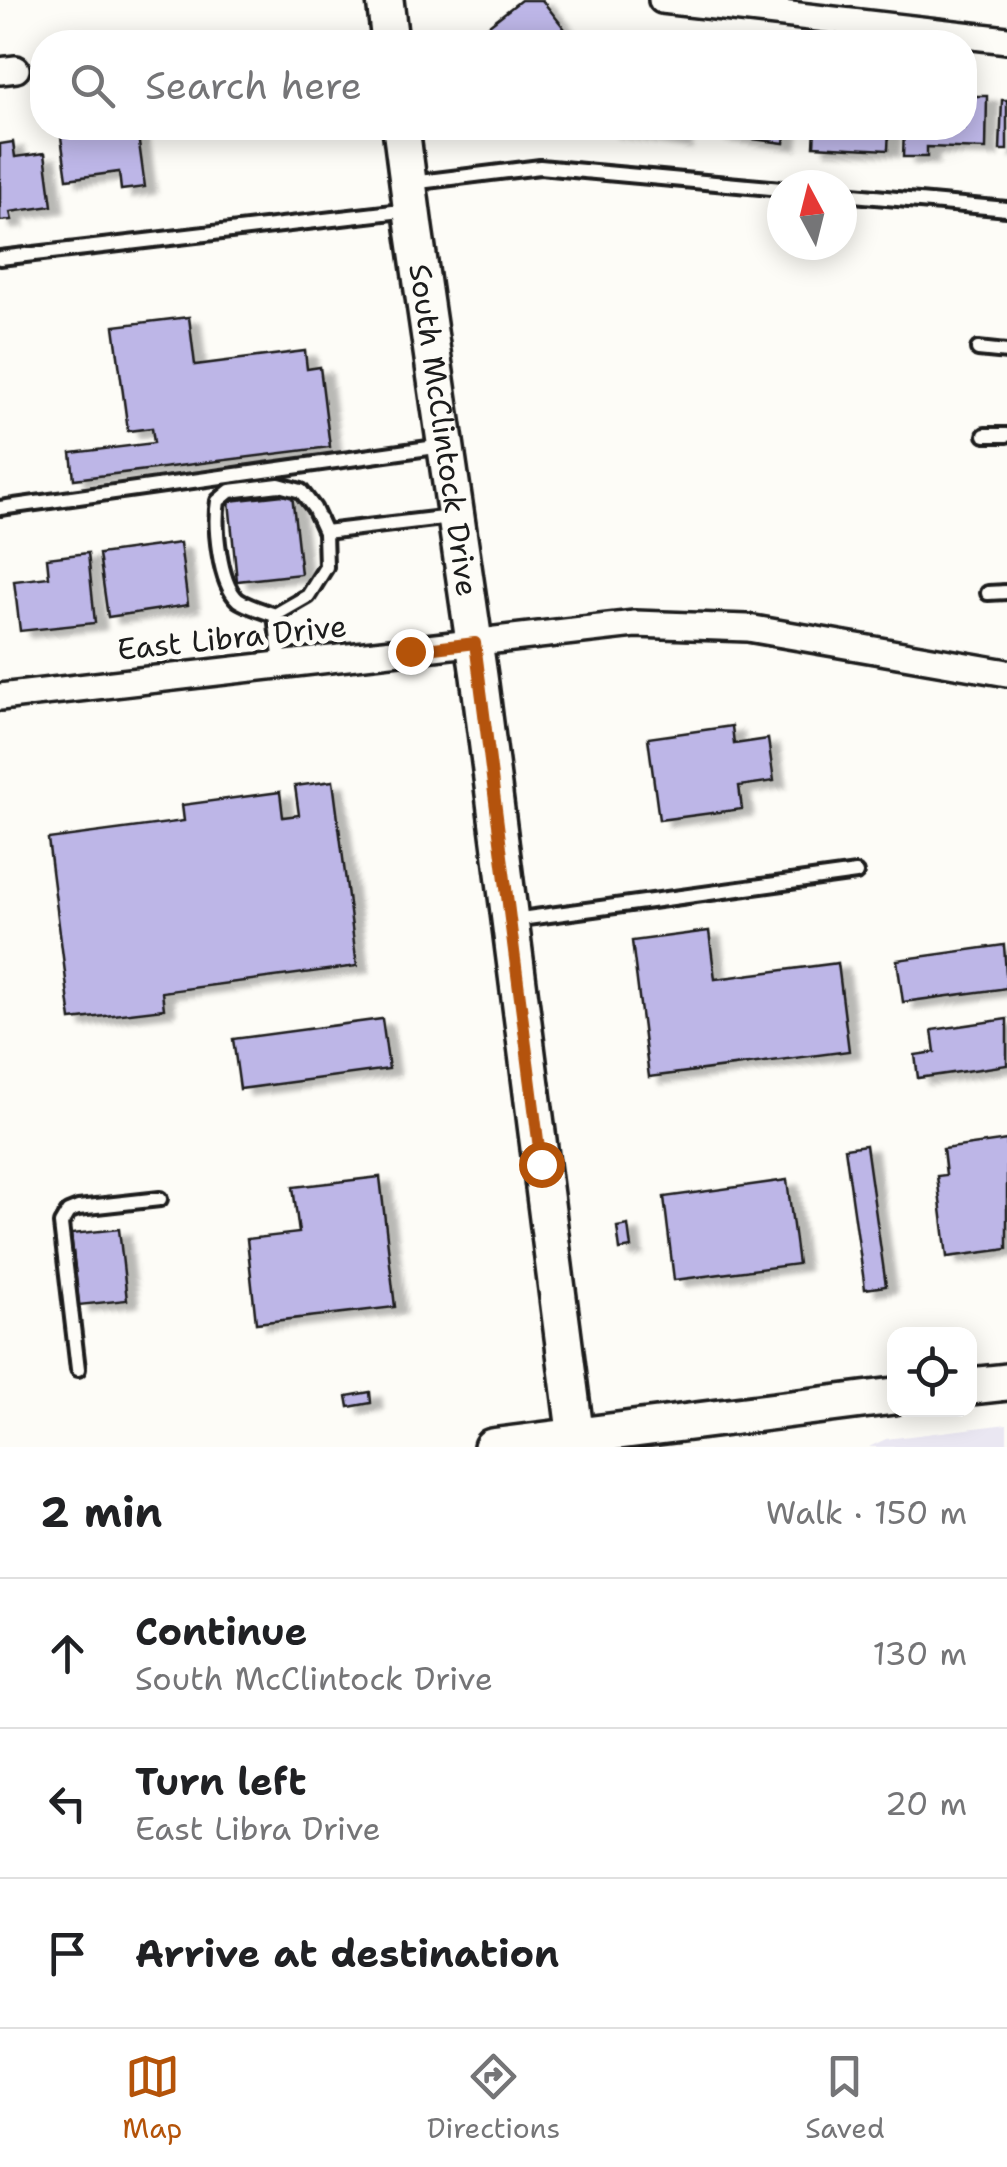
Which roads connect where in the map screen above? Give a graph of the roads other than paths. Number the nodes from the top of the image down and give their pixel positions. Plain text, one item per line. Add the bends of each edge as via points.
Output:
1 (385, 0) edge
2 (662, 0) edge
3 (389, 30) edge
4 (921, 30) edge
5 (977, 37) edge
6 (1007, 40) edge
7 (403, 140) edge
8 (767, 188) edge
9 (857, 195) edge
10 (410, 196) junction
11 (1007, 209) edge
12 (0, 258) edge
13 (978, 348) dead end
14 (1007, 352) edge
15 (985, 435) dead end
16 (1007, 435) edge
17 (446, 446) junction
18 (0, 508) edge
19 (456, 516) junction
20 (324, 532) junction
21 (1007, 592) edge
22 (988, 593) dead end
23 (276, 615) junction
24 (475, 643) junction
25 (281, 664) junction
26 (1007, 673) edge
27 (0, 697) edge
28 (856, 873) dead end
29 (510, 920) junction
30 (160, 1198) dead end
31 (78, 1370) dead end
32 (1007, 1382) edge
33 (977, 1385) edge
34 (887, 1397) edge
35 (576, 1442) edge
36 (492, 1447) edge

1 - 3 main road
2 - 4 street
5 - 6 street
7 - 10 main road, South McClintock Drive
8 - 10 lane via 540,167
9 - 11 lane
10 - 12 lane
10 - 17 main road, South McClintock Drive
13 - 14 lane
15 - 16 lane
17 - 18 lane
17 - 19 main road, South McClintock Drive
19 - 20 lane
19 - 24 main road, South McClintock Drive
20 - 23 lane via 326,567 308,596
20 - 23 lane via 300,491 279,485 230,491 218,501 225,582 238,600
21 - 22 lane
23 - 25 lane
24 - 25 street, East Libra Drive
24 - 26 street, East Libra Drive via 635,624 748,628
24 - 29 main road, South McClintock Drive
25 - 27 street, East Libra Drive
28 - 29 lane
29 - 35 main road, South McClintock Drive
30 - 31 lane via 78,1208 61,1224
32 - 33 main road
34 - 35 main road
35 - 36 main road

